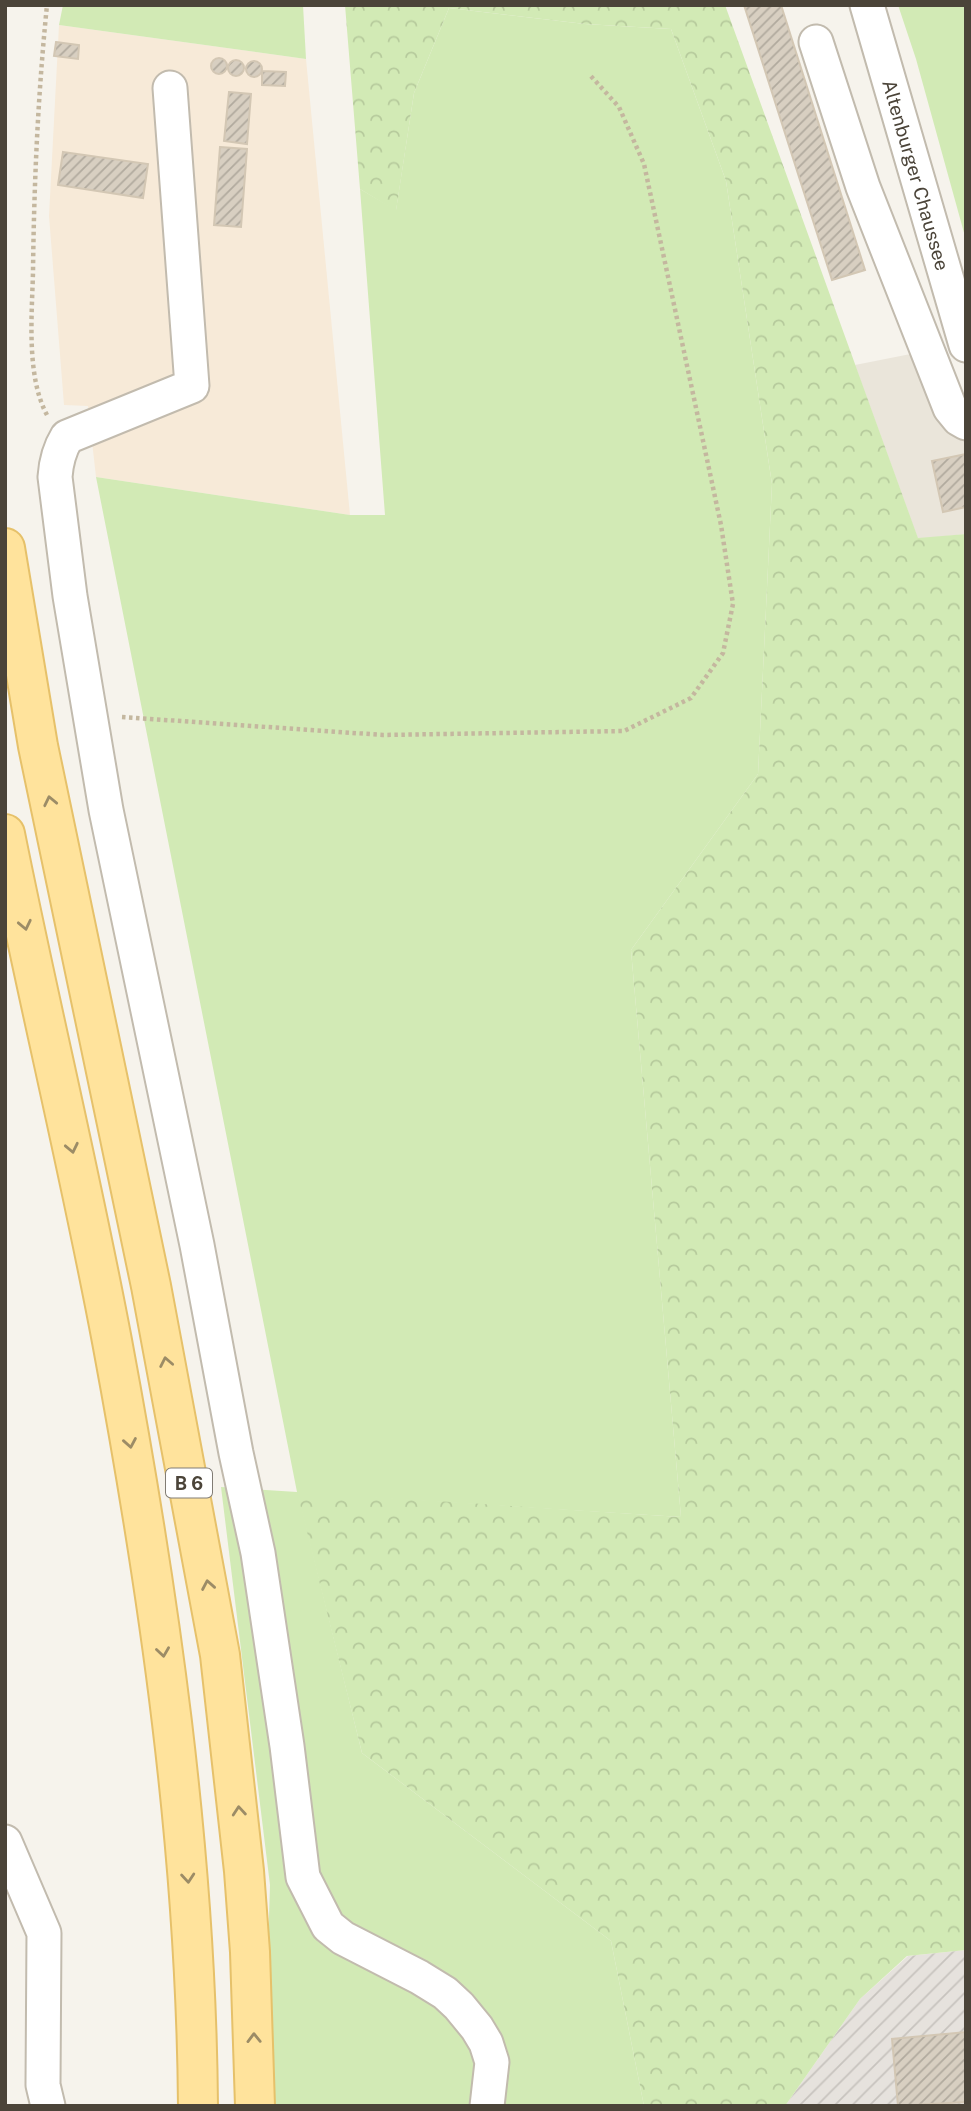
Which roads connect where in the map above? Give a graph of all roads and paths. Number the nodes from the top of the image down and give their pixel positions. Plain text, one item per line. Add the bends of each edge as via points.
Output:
1 (47, 5) edge
2 (867, 5) edge
3 (816, 42) dead end
4 (589, 74) dead end
5 (170, 88) dead end
6 (966, 345) edge
7 (966, 423) edge
8 (67, 437) junction
9 (5, 548) edge
10 (90, 715) junction
11 (5, 834) edge
12 (5, 1842) edge
13 (48, 2106) edge
14 (198, 2106) edge
15 (255, 2106) edge
16 (487, 2106) edge

1 - 8 path via 37,106 32,337 35,382 42,405 52,424
2 - 6 street, Altenburger Chaussee
3 - 7 street via 888,252 950,408
4 - 10 path via 619,107 644,163 721,525 733,604 723,653 691,698 624,731 383,735
5 - 8 street via 192,386
8 - 10 street via 55,477
15 -> 9 main road, B 6 via 247,1912 220,1655 151,1286 36,733
10 - 16 street via 258,1553 303,1877 328,1926 444,1993 477,2028 492,2062
11 -> 14 main road, B 6 via 111,1338 154,1584 188,1887
12 - 13 street via 44,1933 43,2085

